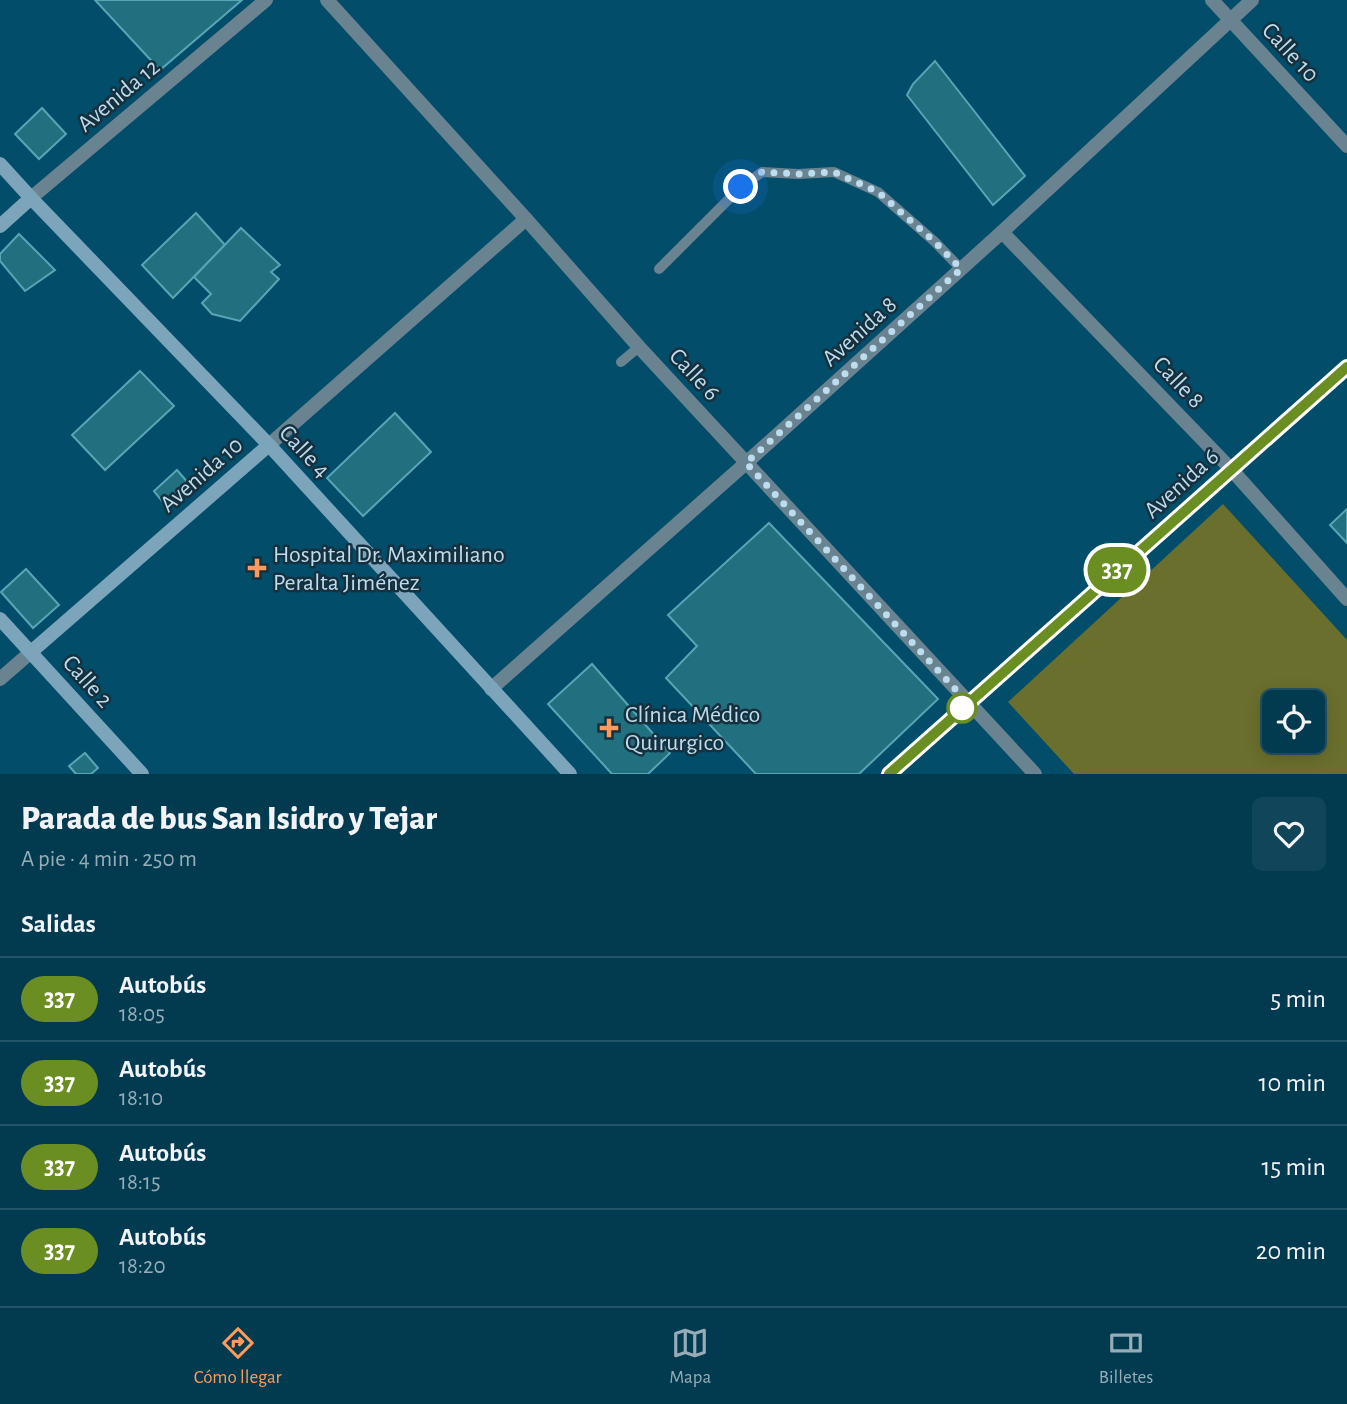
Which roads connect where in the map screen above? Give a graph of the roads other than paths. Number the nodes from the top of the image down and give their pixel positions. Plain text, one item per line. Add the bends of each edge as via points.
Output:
1 (266, 0) edge
2 (327, 0) edge
3 (1212, 0) edge
4 (1252, 0) edge
5 (1230, 19) junction
6 (1347, 146) edge
7 (0, 164) edge
8 (31, 198) junction
9 (526, 219) junction
10 (0, 226) edge
11 (1002, 232) junction
12 (659, 269) dead end
13 (961, 269) junction
14 (639, 347) junction
15 (621, 362) dead end
16 (1347, 367) edge
17 (269, 445) junction
18 (746, 463) junction
19 (1231, 469) junction
20 (1347, 599) edge
21 (0, 619) edge
22 (31, 652) junction
23 (0, 680) edge
24 (491, 690) junction
25 (968, 703) junction
26 (142, 774) edge
27 (570, 774) edge
28 (889, 774) edge
29 (1035, 774) edge

1 - 8 street, Avenida 12
2 - 9 street, Calle 6
3 - 5 street, Calle 10
4 - 5 street, Avenida 8
5 - 6 street, Calle 10
5 - 11 street, Avenida 8
7 - 8 street, Calle 4
8 - 10 street, Avenida 12
8 - 17 street, Calle 4
9 - 14 street, Calle 6
9 - 17 street, Avenida 10
11 - 13 street, Avenida 8
11 - 19 street, Calle 8
12 - 13 lane via 762,172 834,172 878,192
13 - 18 street, Avenida 8
14 - 15 lane
14 - 18 street, Calle 6
16 - 19 street, Avenida 6
17 - 22 street, Avenida 10
17 - 24 street, Calle 4
18 - 24 street, Avenida 8
18 - 25 street, Calle 6
19 - 20 street, Calle 8
19 - 25 street, Avenida 6
21 - 22 street, Calle 2
22 - 23 street, Avenida 10
22 - 26 street, Calle 2
24 - 27 street, Calle 4
25 - 28 street, Avenida 6
25 - 29 street, Calle 6

